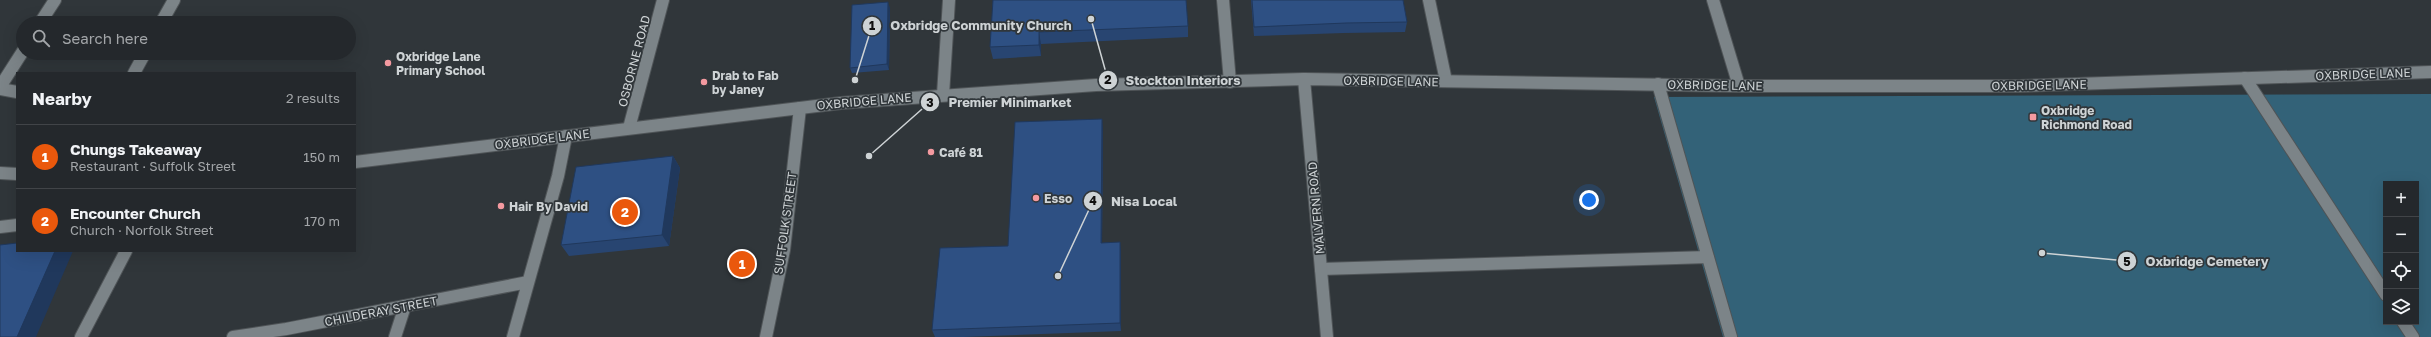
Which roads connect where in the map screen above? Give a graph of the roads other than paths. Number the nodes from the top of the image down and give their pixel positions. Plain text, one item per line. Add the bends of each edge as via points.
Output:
1 (55, 0) edge
2 (174, 0) edge
3 (663, 0) edge
4 (949, 0) edge
5 (1223, 0) edge
6 (1429, 0) edge
7 (1713, 0) edge
8 (45, 16) edge
9 (165, 16) edge
10 (17, 60) edge
11 (141, 60) edge
12 (135, 72) edge
13 (2431, 72) edge
14 (2245, 78) junction
15 (1304, 79) junction
16 (1446, 81) junction
17 (1230, 82) junction
18 (1658, 84) junction
19 (1739, 86) junction
20 (0, 88) edge
21 (16, 92) edge
22 (943, 94) junction
23 (800, 108) junction
24 (629, 128) junction
25 (566, 136) junction
26 (356, 162) edge
27 (0, 173) edge
28 (16, 174) edge
29 (16, 225) edge
30 (0, 227) edge
31 (125, 252) edge
32 (1708, 257) junction
33 (1321, 269) junction
34 (528, 282) junction
35 (2383, 290) edge
36 (405, 306) junction
37 (2405, 325) edge
38 (285, 333) edge
39 (81, 337) edge
40 (233, 337) edge
41 (395, 337) edge
42 (513, 337) edge
43 (766, 337) edge
44 (1327, 337) edge
45 (1731, 337) edge
46 (2413, 337) edge

1 - 8 street
2 - 9 street
3 - 24 street, OSBORNE ROAD
4 - 22 street
5 - 17 street
6 - 16 street
7 - 19 street
10 - 20 street
11 - 12 street
13 - 14 street, OXBRIDGE LANE
14 - 19 street, OXBRIDGE LANE via 2019,86
14 - 35 street
15 - 16 street, OXBRIDGE LANE
15 - 17 street, OXBRIDGE LANE
15 - 33 street, MALVERN ROAD
16 - 18 street, OXBRIDGE LANE
17 - 22 street, OXBRIDGE LANE via 1096,85
18 - 19 street, OXBRIDGE LANE
18 - 32 street
20 - 21 street
22 - 23 street, OXBRIDGE LANE
23 - 24 street, OXBRIDGE LANE
23 - 43 street, SUFFOLK STREET via 784,250
24 - 25 street, OXBRIDGE LANE
25 - 26 street, OXBRIDGE LANE
25 - 34 street via 558,176
27 - 28 street
29 - 30 street
31 - 39 street
32 - 33 street
32 - 45 street
33 - 44 street, MALVERN ROAD
34 - 36 street, CHILDERAY STREET
34 - 42 street
36 - 38 street, CHILDERAY STREET
36 - 41 street
37 - 46 street
38 - 40 street, CHILDERAY STREET

